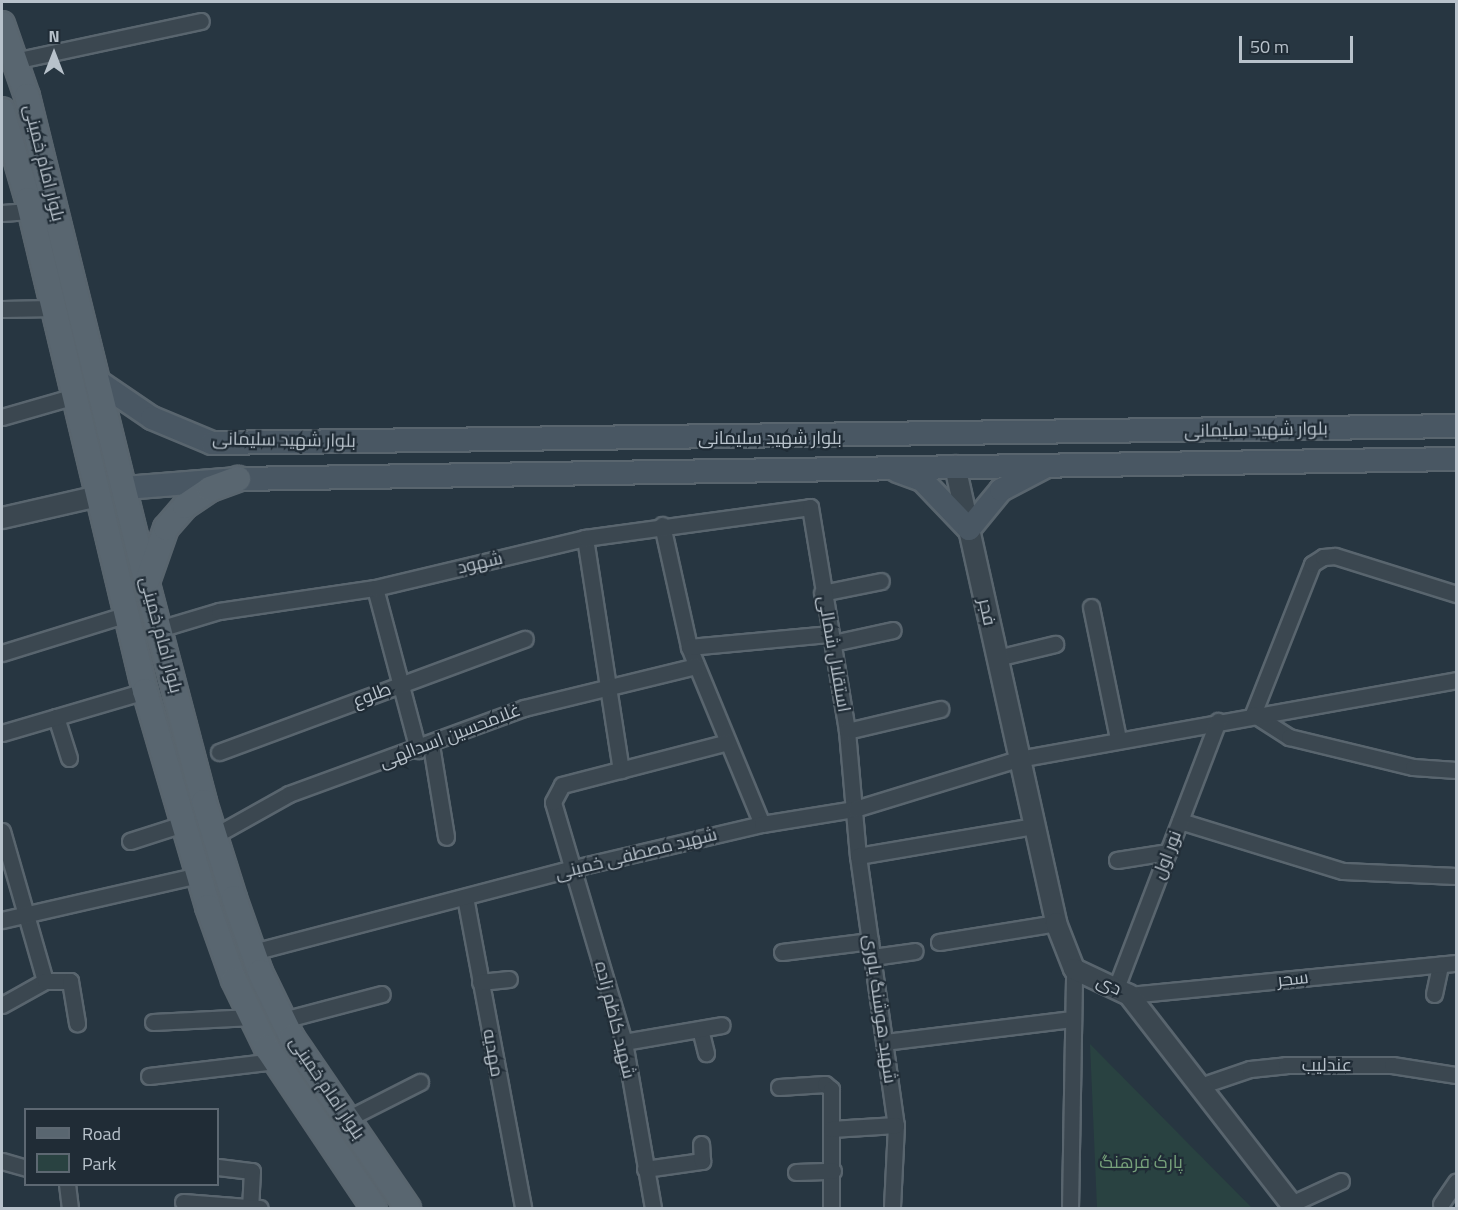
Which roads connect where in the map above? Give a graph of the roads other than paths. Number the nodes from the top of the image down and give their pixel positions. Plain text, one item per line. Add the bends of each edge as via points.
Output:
1 (201, 21) dead end
2 (2, 24) edge
3 (15, 61) junction
4 (2, 113) edge
5 (30, 211) junction
6 (2, 213) edge
7 (54, 308) junction
8 (2, 309) edge
9 (99, 382) junction
10 (75, 396) junction
11 (2, 417) edge
12 (1456, 426) edge
13 (949, 436) junction
14 (1456, 459) edge
15 (1050, 465) junction
16 (955, 466) junction
17 (887, 467) junction
18 (238, 479) junction
19 (125, 488) junction
20 (99, 496) junction
21 (804, 504) joint
22 (2, 518) edge
23 (662, 525) junction
24 (969, 529) junction
25 (585, 538) junction
26 (881, 581) dead end
27 (147, 584) junction
28 (375, 588) junction
29 (822, 593) junction
30 (1456, 594) edge
31 (1091, 607) dead end
32 (127, 614) junction
33 (159, 629) junction
34 (893, 630) dead end
35 (525, 639) dead end
36 (831, 639) junction
37 (1055, 644) dead end
38 (689, 647) junction
39 (2, 653) edge
40 (997, 658) junction
41 (696, 666) junction
42 (1456, 680) edge
43 (608, 684) junction
44 (400, 685) junction
45 (145, 691) junction
46 (940, 709) dead end
47 (1253, 714) junction
48 (56, 717) junction
49 (1218, 722) junction
50 (847, 731) junction
51 (2, 733) edge
52 (1118, 739) junction
53 (728, 742) junction
54 (424, 747) junction
55 (219, 752) dead end
56 (69, 758) dead end
57 (1018, 759) junction
58 (621, 770) junction
59 (1456, 770) edge
60 (855, 809) junction
61 (1180, 821) junction
62 (183, 824) junction
63 (762, 824) junction
64 (1034, 826) junction
65 (2, 831) edge
66 (214, 836) junction
67 (446, 837) dead end
68 (130, 841) dead end
69 (1168, 852) junction
70 (858, 856) junction
71 (1117, 860) dead end
72 (574, 868) junction
73 (198, 875) junction
74 (1456, 876) edge
75 (465, 897) junction
76 (27, 914) junction
77 (2, 920) edge
78 (1056, 923) junction
79 (870, 941) junction
80 (939, 942) dead end
81 (915, 951) dead end
82 (253, 952) junction
83 (782, 952) dead end
84 (873, 957) junction
85 (1456, 963) edge
86 (1440, 965) junction
87 (1074, 969) junction
88 (509, 979) dead end
89 (45, 981) junction
90 (480, 982) junction
91 (1123, 992) junction
92 (382, 994) dead end
93 (1434, 994) dead end
94 (2, 1005) edge
95 (252, 1017) junction
96 (1073, 1019) junction
97 (284, 1020) junction
98 (153, 1022) dead end
99 (77, 1023) dead end
100 (722, 1025) dead end
101 (700, 1029) junction
102 (624, 1042) junction
103 (885, 1042) junction
104 (706, 1053) dead end
105 (275, 1060) junction
106 (1456, 1075) edge
107 (149, 1076) dead end
108 (420, 1082) dead end
109 (1200, 1086) junction
110 (779, 1087) dead end
111 (347, 1119) junction
112 (896, 1125) junction
113 (831, 1129) junction
114 (701, 1144) dead end
115 (2, 1161) edge
116 (24, 1167) edge
117 (219, 1167) edge
118 (645, 1168) junction
119 (833, 1171) junction
120 (796, 1172) dead end
121 (1341, 1181) dead end
122 (1456, 1182) edge
123 (67, 1186) edge
124 (183, 1202) dead end
125 (1443, 1205) edge
126 (1293, 1207) edge
127 (255, 1208) edge
128 (370, 1208) edge
129 (70, 1209) edge
130 (408, 1209) edge
131 (523, 1209) edge
132 (653, 1209) edge
133 (831, 1209) edge
134 (892, 1209) edge
135 (1070, 1209) edge

1 - 3 street
2 - 3 main road, بلوار امام خمینی
3 - 9 main road, بلوار امام خمینی
4 - 5 main road, بلوار امام خمینی
5 - 6 street
5 - 7 main road, بلوار امام خمینی
7 - 8 street
7 - 10 main road, بلوار امام خمینی
9 - 13 main road, بلوار شهید سلیمانی via 152,418 212,442
9 - 19 main road, بلوار امام خمینی
10 - 11 street
10 - 20 main road, بلوار امام خمینی
12 - 13 main road, بلوار شهید سلیمانی
13 - 16 main road
14 - 15 main road, بلوار شهید سلیمانی
15 - 16 main road, بلوار شهید سلیمانی
15 - 24 main road via 1001,490
16 - 17 main road, بلوار شهید سلیمانی
16 - 24 street, فجر
17 - 18 main road, بلوار شهید سلیمانی
17 - 24 main road via 922,480
18 - 19 main road, بلوار شهید سلیمانی
18 - 27 main road via 202,494 166,528 153,555
19 - 20 main road
19 - 27 main road, بلوار امام خمینی
20 - 22 street
20 - 32 main road, بلوار امام خمینی
21 - 23 street, شهود
21 - 29 street, استقلال شمالی via 813,513
23 - 25 street, شهود
23 - 38 street
24 - 40 street, فجر
25 - 28 street, شهود
25 - 43 street
26 - 29 street
27 - 33 main road, بلوار امام خمینی
28 - 33 street, شهود via 219,611
28 - 44 street
29 - 36 street, استقلال شمالی
30 - 47 street via 1335,556 1312,564
31 - 52 street
32 - 39 street
32 - 45 main road, بلوار امام خمینی
33 - 66 main road, بلوار امام خمینی
34 - 36 street
35 - 44 street, طلوع
36 - 38 street
36 - 50 street, استقلال شمالی
37 - 40 street
38 - 41 street
40 - 57 street, فجر
41 - 43 street, غلامحسین اسدالهی
41 - 53 street
42 - 47 street, شهید مصطفی خمینی
43 - 54 street, غلامحسین اسدالهی via 524,708
43 - 58 street
44 - 54 street
44 - 55 street, طلوع
45 - 48 street
45 - 62 main road, بلوار امام خمینی
46 - 50 street
47 - 49 street, شهید مصطفی خمینی
47 - 59 street via 1288,737 1413,767
48 - 51 street
48 - 56 street
49 - 52 street, شهید مصطفی خمینی
49 - 61 street, نور اول
50 - 60 street, استقلال شمالی
52 - 57 street, شهید مصطفی خمینی
53 - 58 street, شهید کاظم زاده
53 - 63 street
54 - 66 street, غلامحسین اسدالهی via 289,794
54 - 67 street
57 - 60 street, شهید مصطفی خمینی
57 - 64 street, دی
58 - 72 street, شهید کاظم زاده via 562,785 553,802
60 - 63 street, شهید مصطفی خمینی
60 - 70 street, شهید هوشنگ یاوری
61 - 69 street, نور اول
61 - 74 street via 1343,871
62 - 68 street
62 - 73 main road, بلوار امام خمینی
63 - 72 street, شهید مصطفی خمینی
64 - 70 street
64 - 78 street, دی
65 - 76 street
66 - 82 main road, بلوار امام خمینی
69 - 71 street
69 - 91 street, نور اول
70 - 79 street, شهید هوشنگ یاوری
72 - 75 street, شهید مصطفی خمینی
72 - 102 street, شهید کاظم زاده
73 - 76 street
73 - 95 main road, بلوار امام خمینی
75 - 82 street, شهید مصطفی خمینی
75 - 90 street, مهدیه
76 - 77 street
76 - 89 street
78 - 80 street
78 - 87 street, دی
79 - 83 street
79 - 84 street, شهید هوشنگ یاوری
81 - 84 street
82 - 97 main road, بلوار امام خمینی
84 - 103 street, شهید هوشنگ یاوری
85 - 86 street, سحر
86 - 91 street, سحر
86 - 93 street
87 - 91 street, دی
87 - 96 street
88 - 90 street
89 - 94 street
89 - 99 street via 70,981
90 - 131 street, مهدیه
91 - 109 street, دی
92 - 97 street
95 - 98 street
95 - 105 main road, بلوار امام خمینی
96 - 103 street
96 - 135 street
97 - 111 main road, بلوار امام خمینی
100 - 101 street
101 - 102 street
101 - 104 street
102 - 118 street, شهید کاظم زاده
103 - 112 street, شهید هوشنگ یاوری
105 - 107 street
105 - 128 main road, بلوار امام خمینی
106 - 109 street, عندلیب via 1392,1065 1286,1065 1250,1069
108 - 111 street
109 - 126 street, دی
110 - 113 street via 828,1085
111 - 130 main road, بلوار امام خمینی
112 - 113 street
112 - 134 street, شهید هوشنگ یاوری
113 - 119 street
114 - 118 street via 702,1161
115 - 116 street
117 - 127 street via 252,1171
118 - 132 street, شهید کاظم زاده
119 - 120 street
119 - 133 street
121 - 126 street
122 - 125 street
123 - 129 street
124 - 127 street

